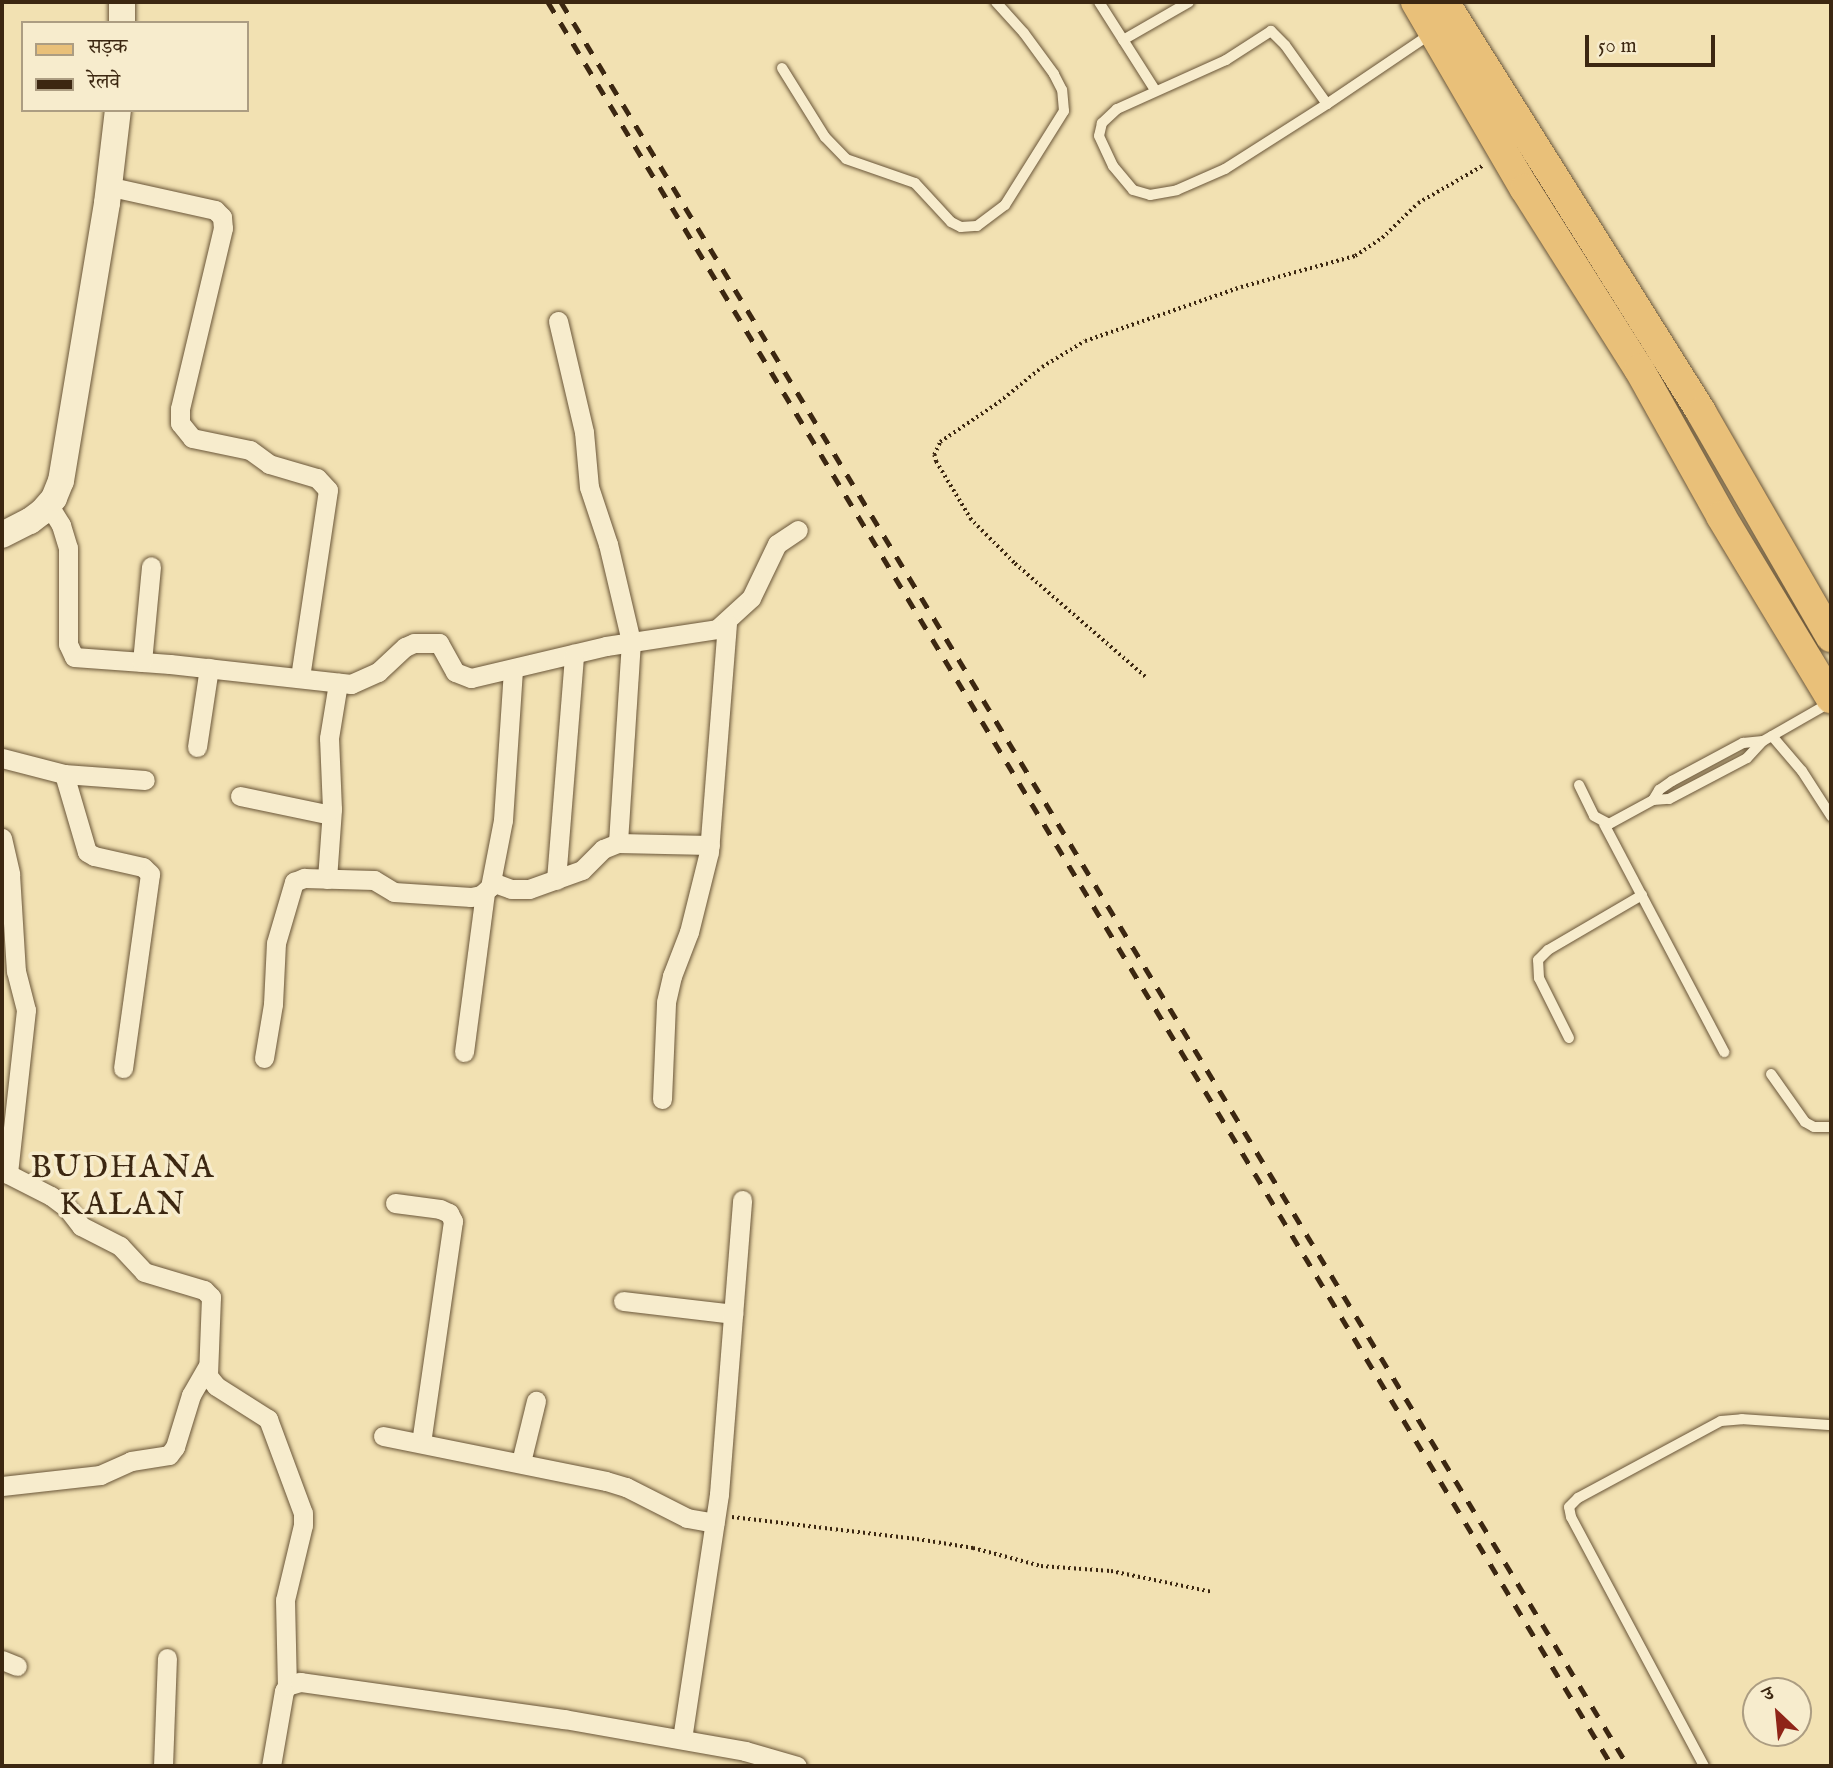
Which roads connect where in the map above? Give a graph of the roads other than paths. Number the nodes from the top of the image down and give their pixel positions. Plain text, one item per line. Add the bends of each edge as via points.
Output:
1 (122, 2) edge
2 (996, 2) edge
3 (1098, 2) edge
4 (1189, 2) edge
5 (1416, 2) edge
6 (1444, 2) edge
7 (122, 21) edge
8 (1434, 31) junction
9 (1123, 40) junction
10 (782, 68) dead end
11 (1155, 90) junction
12 (1328, 104) junction
13 (118, 112) edge
14 (107, 186) junction
15 (558, 321) dead end
16 (48, 505) junction
17 (798, 530) dead end
18 (2, 535) edge
19 (151, 566) dead end
20 (727, 624) junction
21 (1831, 637) edge
22 (631, 641) junction
23 (575, 654) junction
24 (142, 662) junction
25 (209, 668) junction
26 (513, 670) junction
27 (300, 678) junction
28 (338, 683) junction
29 (1831, 700) edge
30 (1772, 736) junction
31 (1763, 741) junction
32 (197, 747) dead end
33 (2, 758) edge
34 (64, 774) junction
35 (145, 780) dead end
36 (1579, 785) dead end
37 (240, 796) dead end
38 (1653, 800) junction
39 (331, 815) junction
40 (1831, 816) edge
41 (1604, 824) junction
42 (2, 838) edge
43 (618, 843) junction
44 (710, 845) junction
45 (327, 878) junction
46 (556, 880) junction
47 (489, 887) junction
48 (1642, 895) junction
49 (1569, 1038) dead end
50 (464, 1052) dead end
51 (1724, 1052) dead end
52 (264, 1058) dead end
53 (10, 1061) edge
54 (123, 1068) dead end
55 (1771, 1073) dead end
56 (662, 1099) dead end
57 (1831, 1127) edge
58 (742, 1200) dead end
59 (396, 1203) dead end
60 (623, 1301) dead end
61 (733, 1314) junction
62 (207, 1367) junction
63 (536, 1401) dead end
64 (1831, 1425) edge
65 (383, 1436) dead end
66 (421, 1443) junction
67 (521, 1462) junction
68 (2, 1486) edge
69 (715, 1519) junction
70 (167, 1658) dead end
71 (287, 1686) junction
72 (682, 1740) junction
73 (163, 1766) edge
74 (271, 1766) edge
75 (797, 1766) edge
76 (1704, 1766) edge

1 - 7 street
2 - 10 lane via 1054,74 1062,90 1064,111 1005,205 977,226 951,222 915,183 846,159 825,136
3 - 9 lane
4 - 9 lane
5 - 8 main road
6 - 21 main road via 1701,412
8 - 12 lane
8 - 29 main road via 1639,369
9 - 11 lane
11 - 12 lane via 1226,60 1272,31
11 - 12 lane via 1107,116 1100,129 1102,144 1123,180 1133,190 1150,195 1177,190 1224,169
13 - 14 street
14 - 16 street via 67,458
14 - 27 street via 215,211 222,217 180,423 192,438 250,450 267,463 317,478 328,490
15 - 22 street via 580,413 589,487
16 - 18 street via 30,522
16 - 24 street via 68,548 68,651 77,658
17 - 20 street via 770,552 759,586
19 - 24 street
20 - 22 street via 708,632
20 - 44 street
22 - 23 street
22 - 43 street
23 - 26 street
23 - 46 street
24 - 25 street
25 - 27 street
25 - 32 street
26 - 28 street via 463,677 455,672 440,644 418,642 405,647 367,679
26 - 47 street via 503,820
27 - 28 street
28 - 39 street via 329,738
29 - 30 lane
30 - 31 lane
30 - 40 lane
31 - 38 lane via 1747,758 1669,799
31 - 38 lane via 1743,743 1691,770 1664,786
33 - 34 street
34 - 35 street
34 - 54 street via 88,852 150,873
36 - 41 lane
37 - 39 street
38 - 41 lane
39 - 45 street
41 - 48 lane
42 - 53 street via 10,874 16,971 26,1010
43 - 44 street
43 - 46 street via 603,849 582,870
44 - 56 street via 693,919 666,1002
45 - 47 street via 373,880 405,893 471,897
45 - 52 street via 298,880 291,886 276,943
46 - 47 street via 519,890
47 - 50 street
48 - 49 lane via 1538,960 1539,978
48 - 51 lane
53 - 62 street via 8,1174 51,1196 81,1226 120,1246 144,1272 207,1291 212,1302
55 - 57 lane via 1805,1122
58 - 61 street
59 - 66 street via 440,1209 453,1221
60 - 61 street
61 - 69 street
62 - 68 street via 191,1395 169,1455 131,1461 106,1474
62 - 71 street via 211,1382 268,1419 301,1504 303,1525 285,1600
63 - 67 street
64 - 76 lane via 1721,1421 1569,1507
65 - 66 street
66 - 67 street
67 - 69 street via 626,1487 687,1518
69 - 72 street
70 - 73 street
71 - 72 street via 300,1682
71 - 74 street
72 - 75 street

